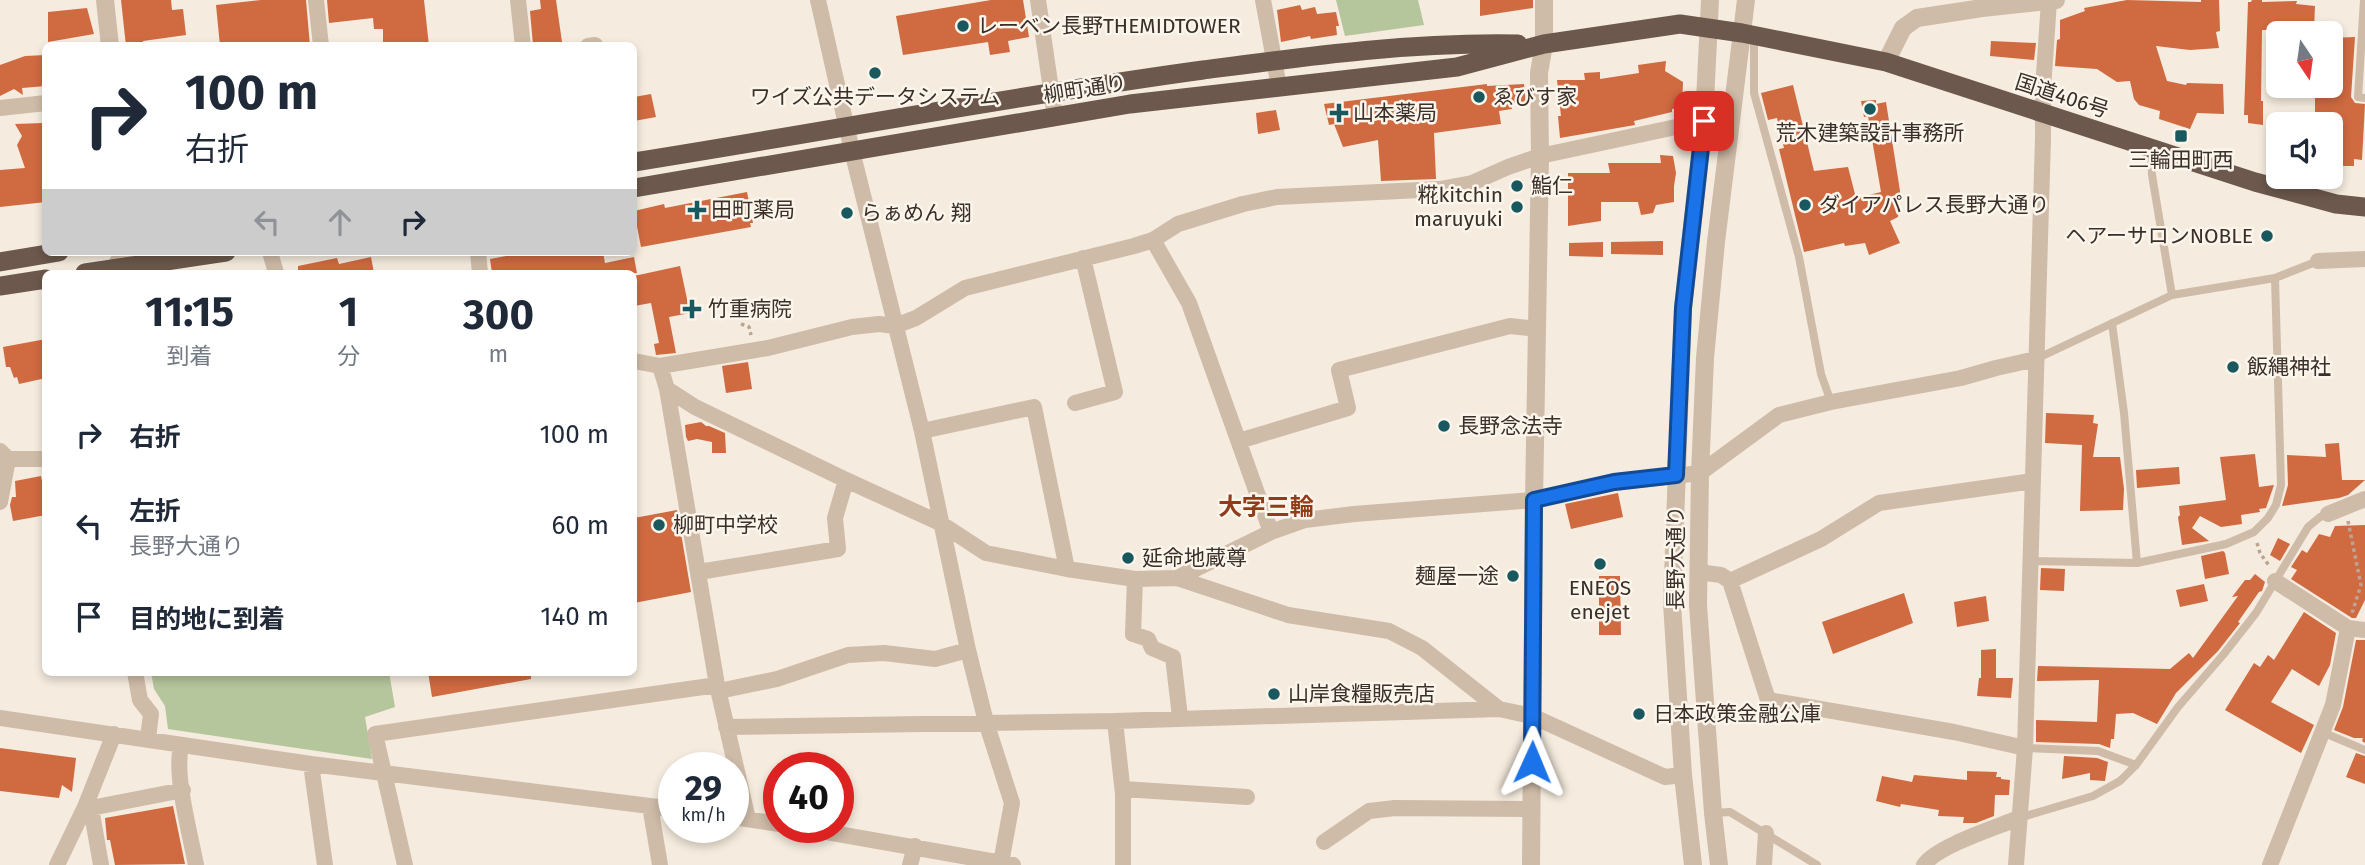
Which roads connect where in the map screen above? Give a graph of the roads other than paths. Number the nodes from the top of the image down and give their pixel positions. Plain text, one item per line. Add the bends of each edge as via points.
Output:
1 (105, 0) edge
2 (316, 0) edge
3 (518, 0) edge
4 (818, 0) edge
5 (1038, 0) edge
6 (1263, 0) edge
7 (1544, 0) edge
8 (1710, 0) edge
9 (1746, 0) edge
10 (2364, 0) edge
11 (2053, 1) edge
12 (1709, 27) junction
13 (1748, 34) junction
14 (110, 42) edge
15 (321, 42) edge
16 (523, 42) edge
17 (1544, 44) junction
18 (1275, 61) junction
19 (1886, 62) junction
20 (1279, 87) junction
21 (1052, 93) junction
22 (2365, 98) edge
23 (42, 103) edge
24 (0, 108) edge
25 (2043, 114) junction
26 (1055, 117) junction
27 (1704, 121) junction
28 (847, 128) junction
29 (2151, 149) junction
30 (852, 151) junction
31 (1540, 156) junction
32 (637, 163) edge
33 (637, 187) edge
34 (2365, 207) edge
35 (1153, 240) junction
36 (42, 255) edge
37 (190, 256) edge
38 (1083, 258) junction
39 (2365, 259) edge
40 (2318, 261) joint
41 (0, 262) edge
42 (117, 264) edge
43 (96, 270) edge
44 (2275, 278) junction
45 (42, 280) edge
46 (0, 286) edge
47 (2172, 295) junction
48 (2112, 323) junction
49 (895, 326) junction
50 (1537, 329) junction
51 (2036, 359) junction
52 (637, 362) edge
53 (660, 366) junction
54 (667, 389) junction
55 (1831, 402) junction
56 (1075, 403) dead end
57 (922, 431) junction
58 (1239, 441) junction
59 (4, 455) edge
60 (42, 459) edge
61 (1700, 473) junction
62 (1676, 475) junction
63 (846, 480) junction
64 (2033, 481) junction
65 (2365, 499) edge
66 (1534, 500) junction
67 (0, 502) edge
68 (2329, 514) joint
69 (940, 523) junction
70 (1272, 532) junction
71 (2030, 561) junction
72 (2137, 563) junction
73 (1067, 569) junction
74 (699, 572) junction
75 (1698, 572) junction
76 (1177, 578) junction
77 (1135, 579) junction
78 (2276, 579) junction
79 (1730, 580) junction
80 (2347, 628) junction
81 (2365, 630) edge
82 (968, 650) junction
83 (136, 676) edge
84 (718, 688) junction
85 (1499, 709) junction
86 (1532, 716) junction
87 (0, 718) edge
88 (1180, 718) junction
89 (1115, 721) junction
90 (986, 722) junction
91 (726, 727) junction
92 (2322, 733) junction
93 (114, 734) junction
94 (148, 738) junction
95 (181, 746) junction
96 (2025, 748) junction
97 (2365, 750) edge
98 (730, 752) edge
99 (311, 764) junction
100 (2136, 765) junction
101 (384, 772) junction
102 (1683, 775) junction
103 (1123, 789) junction
104 (183, 790) junction
105 (1247, 797) dead end
106 (650, 806) junction
107 (658, 807) edge
108 (88, 808) junction
109 (1532, 809) junction
110 (1713, 813) junction
111 (2019, 818) junction
112 (1766, 833) junction
113 (854, 836) edge
114 (1324, 842) dead end
115 (915, 846) junction
116 (1007, 864) edge
117 (57, 865) edge
118 (101, 865) edge
119 (196, 865) edge
120 (324, 865) edge
121 (405, 865) edge
122 (660, 865) edge
123 (910, 865) edge
124 (1123, 865) edge
125 (1531, 865) edge
126 (1693, 865) edge
127 (1719, 865) edge
128 (1764, 865) edge
129 (1817, 865) edge
130 (1924, 865) edge
131 (2016, 865) edge
132 (2270, 865) edge

1 - 14 street
2 - 15 street
3 - 16 street
4 - 28 street
5 - 21 street
6 - 18 street
7 - 17 street
8 - 12 street, 長野大通り
9 - 13 street, 長野大通り
10 - 22 lane via 2358,97
11 - 19 street via 1917,18 1903,28
11 - 25 street
12 - 13 highway, 柳町通り
12 - 17 highway, 柳町通り via 1680,24
12 - 27 street, 長野大通り
13 - 19 highway, 国道406号
13 - 55 lane via 1754,93 1800,257 1821,374
13 - 61 street, 長野大通り via 1716,242
17 - 18 highway, 柳町通り via 1453,43
17 - 20 highway, 柳町通り via 1457,67
17 - 31 street via 1539,73
18 - 20 street
18 - 21 highway, 柳町通り
19 - 25 highway, 国道406号
20 - 26 highway, 柳町通り
21 - 26 street
21 - 28 highway, 柳町通り
23 - 24 street
25 - 29 highway, 国道406号
25 - 51 street
26 - 30 highway, 柳町通り
27 - 31 street
27 - 62 street, 長野大通り via 1683,308
28 - 30 street
28 - 32 highway, 柳町通り
29 - 34 highway, 国道406号 via 2269,186
29 - 47 lane
30 - 33 highway, 柳町通り
30 - 49 street
31 - 35 street via 1472,183 1440,189 1277,197 1243,204 1178,224
31 - 50 street
35 - 38 street
35 - 58 street via 1189,303
36 - 41 highway
37 - 42 highway
38 - 49 street via 965,288
38 - 56 street via 1115,392
39 - 40 street
40 - 44 lane
42 - 43 highway
44 - 47 lane
44 - 72 lane via 2281,485 2276,505 2253,532 2226,544
45 - 46 highway
47 - 48 lane
48 - 51 lane
48 - 72 lane
49 - 53 street via 852,327 768,348
49 - 57 street
50 - 58 street via 1510,326 1339,370 1348,408
50 - 66 street
51 - 55 street via 1961,379
51 - 64 street
52 - 53 street
53 - 54 street
54 - 63 street
54 - 74 street
55 - 61 street via 1779,415
57 - 69 street
57 - 73 street via 1034,407
58 - 70 street
59 - 60 street
59 - 67 street
61 - 62 street
61 - 75 street, 長野大通り
62 - 66 street via 1614,482
62 - 102 street, 長野大通り via 1672,603
63 - 69 street
63 - 74 street via 835,518 838,549
64 - 71 street
64 - 79 street via 1879,503 1821,539
65 - 68 street
66 - 70 street via 1354,514 1305,520
66 - 86 street
68 - 78 lane via 2308,527
69 - 73 street via 986,553
69 - 82 street
70 - 76 street
71 - 72 lane
71 - 96 street
73 - 77 street
74 - 84 street
75 - 79 street
75 - 110 street, 長野大通り
76 - 77 street
76 - 85 street via 1287,615 1389,631 1422,648
77 - 88 street via 1133,634 1173,657
78 - 80 street
78 - 100 lane via 2256,613
79 - 96 street via 1768,700
80 - 81 street
80 - 92 street via 2333,705
82 - 84 street via 935,659 884,653 848,655 777,679
82 - 90 street
83 - 94 street via 140,700 151,714
84 - 91 street
84 - 101 street via 375,734
85 - 86 street
85 - 88 street
86 - 102 street via 1665,777
86 - 109 street
87 - 93 street
88 - 89 street
89 - 90 street
89 - 103 street
90 - 91 street
90 - 116 street via 1012,803
91 - 98 street
92 - 97 lane
92 - 132 street
93 - 94 street
93 - 108 street
94 - 95 street
95 - 99 street
95 - 104 street
96 - 100 lane via 2098,751
96 - 111 street
99 - 101 street
99 - 120 street
100 - 111 lane via 2120,781 2092,796
101 - 106 street
101 - 121 street
102 - 126 street, 長野大通り
103 - 105 street
103 - 124 street
104 - 108 street
104 - 119 street
106 - 107 street
106 - 122 street
108 - 117 street
108 - 118 street
109 - 114 street via 1369,811
109 - 125 street
110 - 112 lane via 1730,812
110 - 127 street, 長野大通り
111 - 130 street via 1954,844
111 - 131 street
112 - 128 street
112 - 129 lane
113 - 115 street
115 - 116 street
115 - 123 street

